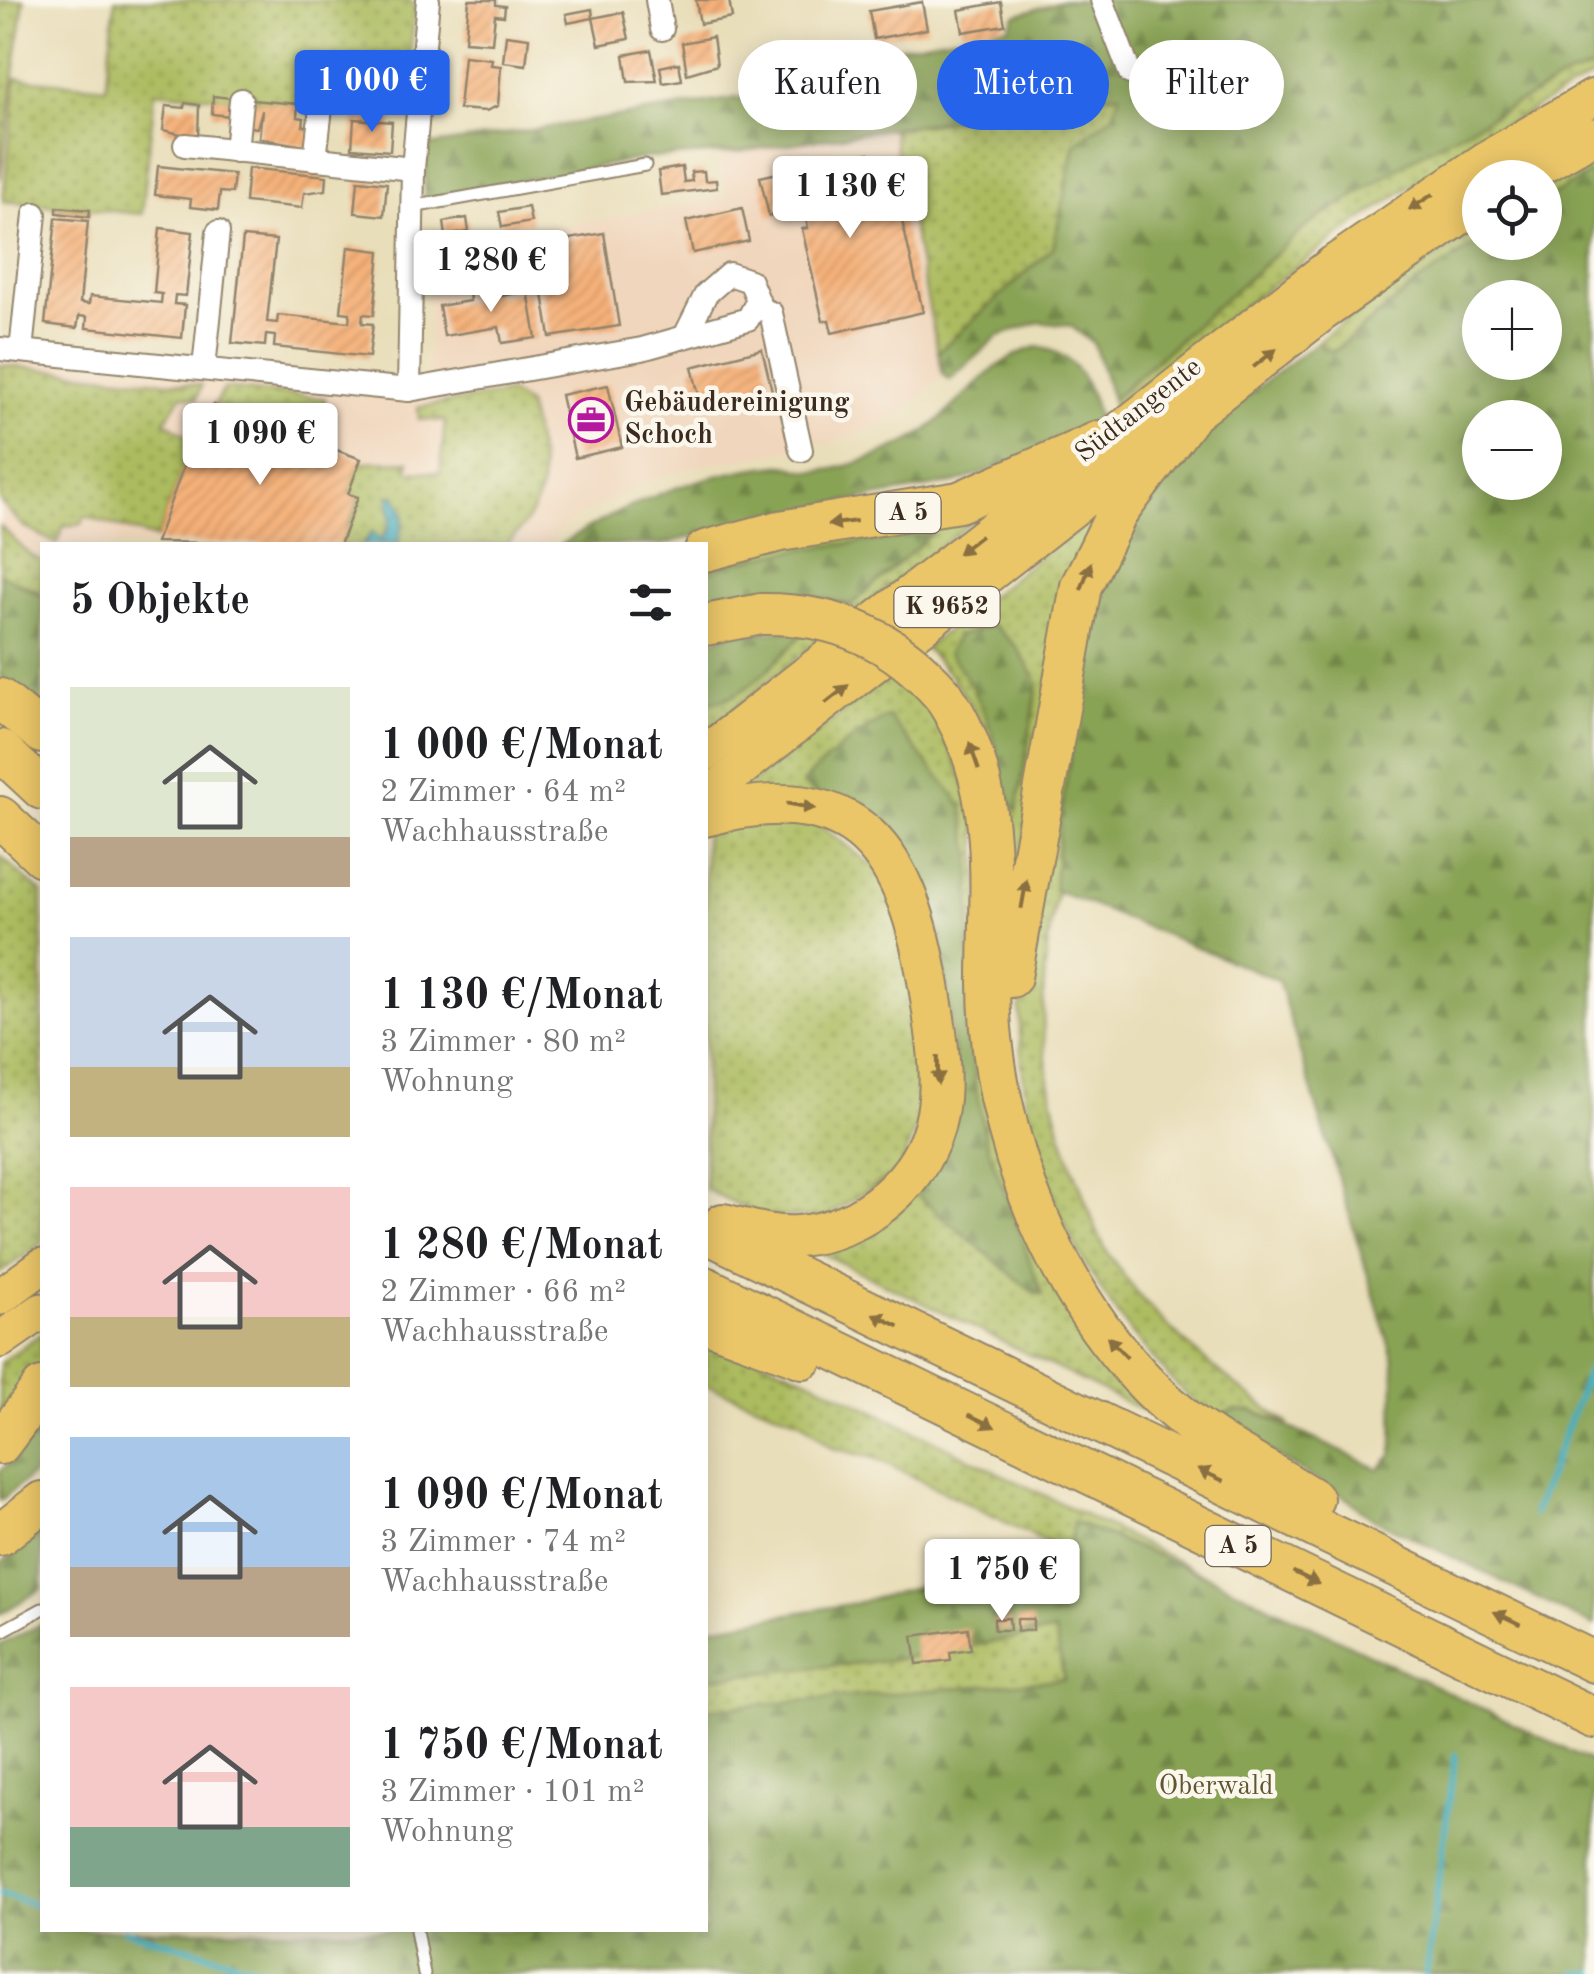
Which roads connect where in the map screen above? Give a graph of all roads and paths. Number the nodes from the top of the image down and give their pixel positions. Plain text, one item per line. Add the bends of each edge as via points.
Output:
1 (428, 0) edge
2 (657, 0) edge
3 (1102, 0) edge
4 (662, 29) dead end
5 (1129, 71) edge
6 (1594, 98) edge
7 (241, 100) dead end
8 (321, 108) dead end
9 (1594, 136) edge
10 (185, 145) dead end
11 (236, 150) junction
12 (316, 159) junction
13 (1553, 160) edge
14 (645, 165) dead end
15 (412, 168) junction
16 (412, 208) junction
17 (35, 214) dead end
18 (1462, 215) edge
19 (218, 232) dead end
20 (757, 307) junction
21 (685, 336) junction
22 (10, 350) edge
23 (204, 368) junction
24 (408, 390) junction
25 (1188, 418) junction
26 (1100, 441) junction
27 (801, 450) dead end
28 (708, 549) edge
29 (708, 624) edge
30 (0, 700) edge
31 (40, 731) edge
32 (0, 750) edge
33 (708, 751) edge
34 (40, 787) edge
35 (708, 794) edge
36 (708, 815) edge
37 (0, 817) edge
38 (25, 846) edge
39 (1001, 1095) junction
40 (708, 1220) edge
41 (708, 1233) edge
42 (40, 1267) edge
43 (708, 1288) edge
44 (0, 1296) edge
45 (40, 1312) edge
46 (708, 1323) edge
47 (0, 1340) edge
48 (895, 1378) junction
49 (40, 1391) edge
50 (0, 1444) edge
51 (40, 1504) edge
52 (1331, 1532) junction
53 (0, 1536) edge
54 (40, 1610) edge
55 (0, 1632) edge
56 (1594, 1662) edge
57 (1594, 1718) edge
58 (416, 1932) edge
59 (424, 1974) edge

1 - 15 street
2 - 4 street
3 - 5 street
6 -> 26 highway, Südtangente / K 9652 via 1392,221
7 - 11 street
8 - 12 street
9 - 13 highway
10 - 11 street
11 - 12 street
12 - 15 street
14 - 16 lane
15 - 16 street
16 - 24 street
17 - 22 street
25 -> 18 highway, Südtangente
19 - 23 street
20 - 21 street via 748,319
20 - 21 street via 750,281 729,274 706,294
20 - 27 street via 772,313
21 - 24 street
22 - 23 street
23 - 24 street
35 -> 25 highway, Südtangente / K 9652
39 -> 25 highway via 1017,934 1081,586 1117,513
26 -> 28 highway, A 5 via 959,502
26 -> 33 highway, Südtangente / K 9652
39 -> 29 highway, K 9652, bridge via 989,1029 988,814 974,752 943,696 901,654 825,619 762,614
30 - 31 highway
32 - 34 highway
36 -> 40 highway via 766,802 799,804 848,823 885,854 919,924 938,1074 937,1115 922,1155 898,1191 868,1213 836,1229 797,1236
37 - 38 highway
52 -> 39 highway via 1314,1500 1184,1418 1106,1336 1045,1233
52 -> 41 highway, A 5
42 - 44 highway
43 - 48 highway, A 5
45 - 47 highway
46 - 48 highway, A 5 via 782,1353
48 -> 57 highway, A 5
49 - 50 highway
51 - 53 highway
56 -> 52 highway, A 5
54 - 55 lane
58 - 59 lane

